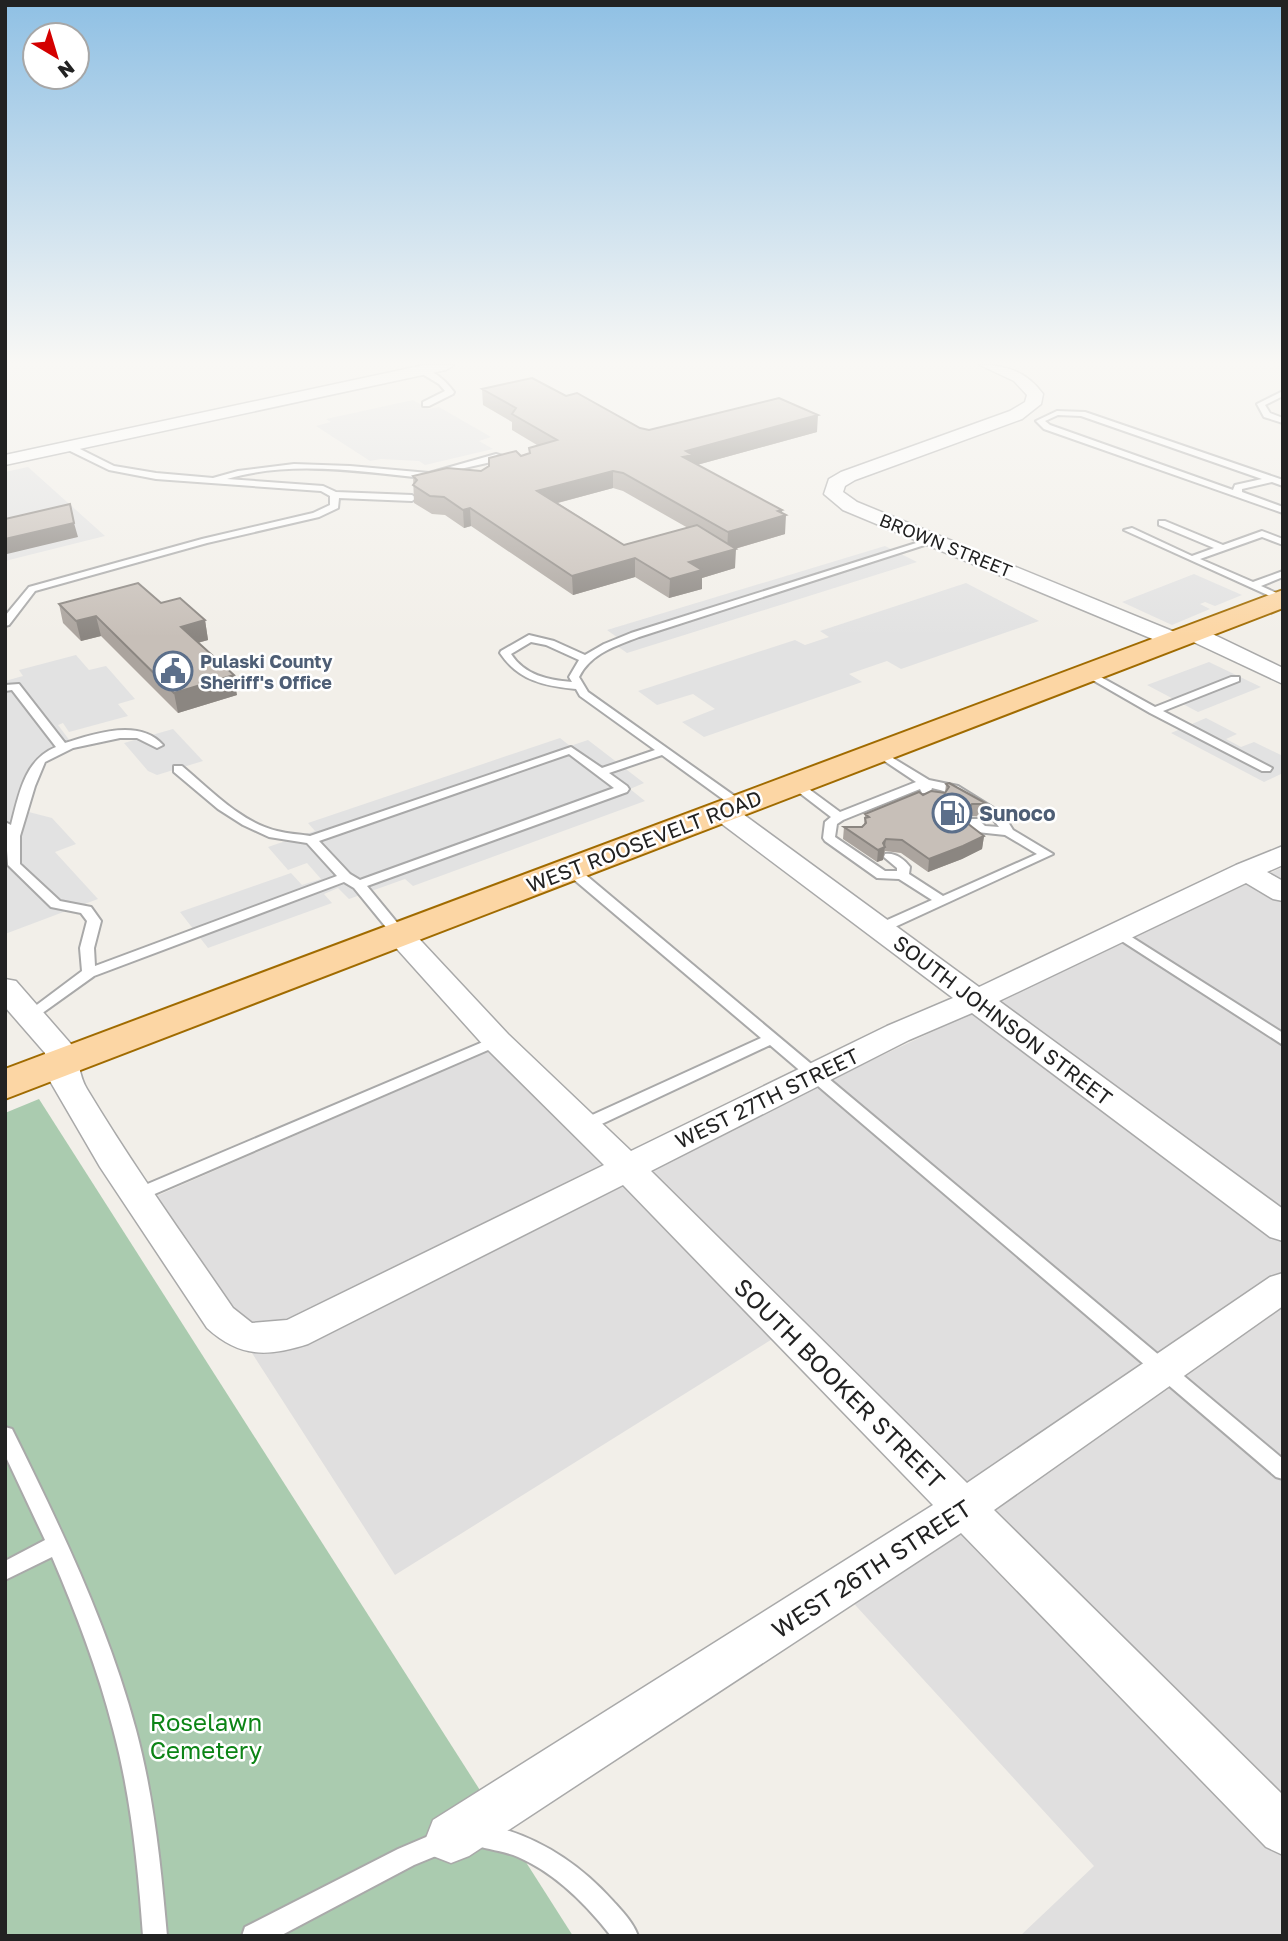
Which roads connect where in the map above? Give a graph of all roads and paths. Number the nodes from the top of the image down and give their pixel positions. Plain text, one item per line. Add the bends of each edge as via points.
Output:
1 (27, 456) edge
2 (86, 456) edge
3 (904, 456) edge
4 (1130, 456) edge
5 (1206, 456) edge
6 (1157, 457) dead end
7 (5, 460) edge
8 (519, 460) edge
9 (1146, 461) junction
10 (425, 475) junction
11 (461, 478) edge
12 (211, 481) junction
13 (1278, 481) edge
14 (1237, 494) junction
15 (334, 495) junction
16 (412, 498) edge
17 (1283, 510) edge
18 (1162, 523) dead end
19 (1129, 530) dead end
20 (934, 540) junction
21 (1283, 542) edge
22 (1223, 548) junction
23 (1192, 559) junction
24 (1283, 574) edge
25 (1272, 594) edge
26 (5, 623) edge
27 (1183, 637) junction
28 (585, 659) junction
29 (1088, 673) junction
30 (1283, 677) edge
31 (1236, 679) dead end
32 (580, 686) junction
33 (5, 688) edge
34 (1154, 711) junction
35 (157, 745) dead end
36 (63, 748) junction
37 (664, 751) junction
38 (878, 752) junction
39 (1266, 768) dead end
40 (178, 769) dead end
41 (600, 772) junction
42 (794, 784) junction
43 (930, 795) junction
44 (731, 808) junction
45 (835, 820) junction
46 (973, 826) edge
47 (851, 830) edge
48 (10, 831) edge
49 (1008, 832) junction
50 (311, 840) junction
51 (1283, 854) edge
52 (890, 857) dead end
53 (10, 867) edge
54 (570, 869) junction
55 (1246, 871) junction
56 (902, 876) junction
57 (345, 877) junction
58 (359, 885) junction
59 (1283, 893) edge
60 (942, 901) junction
61 (881, 928) junction
62 (1119, 933) junction
63 (400, 934) junction
64 (89, 973) junction
65 (5, 989) edge
66 (974, 1000) junction
67 (29, 1016) junction
68 (771, 1039) junction
69 (1283, 1040) edge
70 (497, 1041) junction
71 (62, 1063) junction
72 (813, 1074) junction
73 (5, 1085) edge
74 (585, 1125) junction
75 (626, 1168) junction
76 (137, 1195) junction
77 (1283, 1228) edge
78 (1283, 1287) edge
79 (1164, 1371) junction
80 (5, 1435) edge
81 (1283, 1471) edge
82 (964, 1508) junction
83 (57, 1544) junction
84 (5, 1571) edge
85 (1283, 1829) edge
86 (451, 1838) junction
87 (155, 1936) edge
88 (254, 1936) edge
89 (626, 1936) edge

1 - 7 street
2 - 12 lane via 111,468
3 - 20 street, BROWN STREET via 848,476 833,488 838,500
4 - 9 lane
5 - 13 lane
6 - 9 lane
8 - 10 lane via 496,457
9 - 14 lane
10 - 11 lane
10 - 12 lane via 274,466
12 - 15 lane via 323,489
13 - 14 lane via 1245,484 1238,487
14 - 17 lane
15 - 16 lane
15 - 26 lane via 335,506 316,515 32,589
18 - 22 lane
19 - 23 lane
20 - 27 street, BROWN STREET
20 - 28 lane via 635,635
21 - 22 lane via 1262,534
22 - 23 lane
23 - 25 lane
24 - 25 lane
25 - 27 main road, WEST ROOSEVELT ROAD
27 - 29 main road, WEST ROOSEVELT ROAD
27 - 30 street, BROWN STREET
28 - 32 lane via 574,677
28 - 32 lane via 529,638 505,653 530,678
29 - 34 lane
29 - 38 main road, WEST ROOSEVELT ROAD
31 - 34 lane
32 - 37 lane via 584,694
33 - 36 lane via 15,686
34 - 39 lane
35 - 36 lane via 150,738 129,734
36 - 48 lane via 41,760
37 - 41 lane
37 - 44 lane
38 - 42 main road, WEST ROOSEVELT ROAD
38 - 43 lane
40 - 50 lane via 255,827
41 - 50 lane via 571,750
41 - 58 lane via 623,789
42 - 44 main road, WEST ROOSEVELT ROAD
42 - 45 lane
43 - 45 lane
43 - 49 lane via 954,789 999,817
44 - 54 main road, WEST ROOSEVELT ROAD
44 - 61 street, SOUTH JOHNSON STREET
45 - 47 lane
45 - 56 lane via 829,838 882,874
46 - 49 lane
48 - 53 lane
49 - 60 lane via 1047,854
50 - 57 lane
51 - 55 street, WEST 27TH STREET
52 - 56 lane via 904,867
53 - 64 lane via 56,904 86,910 94,921 87,948
54 - 63 main road, WEST ROOSEVELT ROAD
54 - 68 lane
55 - 59 street
55 - 62 street, WEST 27TH STREET
56 - 60 lane
57 - 58 lane
57 - 64 lane
58 - 63 lane
60 - 61 lane
61 - 66 street, SOUTH JOHNSON STREET
62 - 66 street, WEST 27TH STREET
62 - 69 lane
63 - 70 street, SOUTH BOOKER STREET
63 - 71 main road, WEST ROOSEVELT ROAD
64 - 67 lane
65 - 67 street
66 - 72 street, WEST 27TH STREET
66 - 77 street, SOUTH JOHNSON STREET
67 - 71 street via 60,1051
68 - 72 lane
68 - 74 lane
70 - 74 street, SOUTH BOOKER STREET
70 - 76 lane
71 - 73 main road, WEST ROOSEVELT ROAD
71 - 76 street via 66,1081
72 - 75 street, WEST 27TH STREET
72 - 79 lane
74 - 75 street, SOUTH BOOKER STREET
75 - 76 street, WEST 27TH STREET via 333,1316 273,1338 237,1333 220,1318
75 - 82 street, SOUTH BOOKER STREET
78 - 79 street, WEST 26TH STREET
79 - 81 lane
79 - 82 street, WEST 26TH STREET
80 - 83 lane
82 - 85 street, SOUTH BOOKER STREET
82 - 86 street, WEST 26TH STREET
83 - 84 lane
83 - 87 lane via 125,1731
86 - 88 lane
86 - 89 lane via 492,1836 540,1856 585,1888

